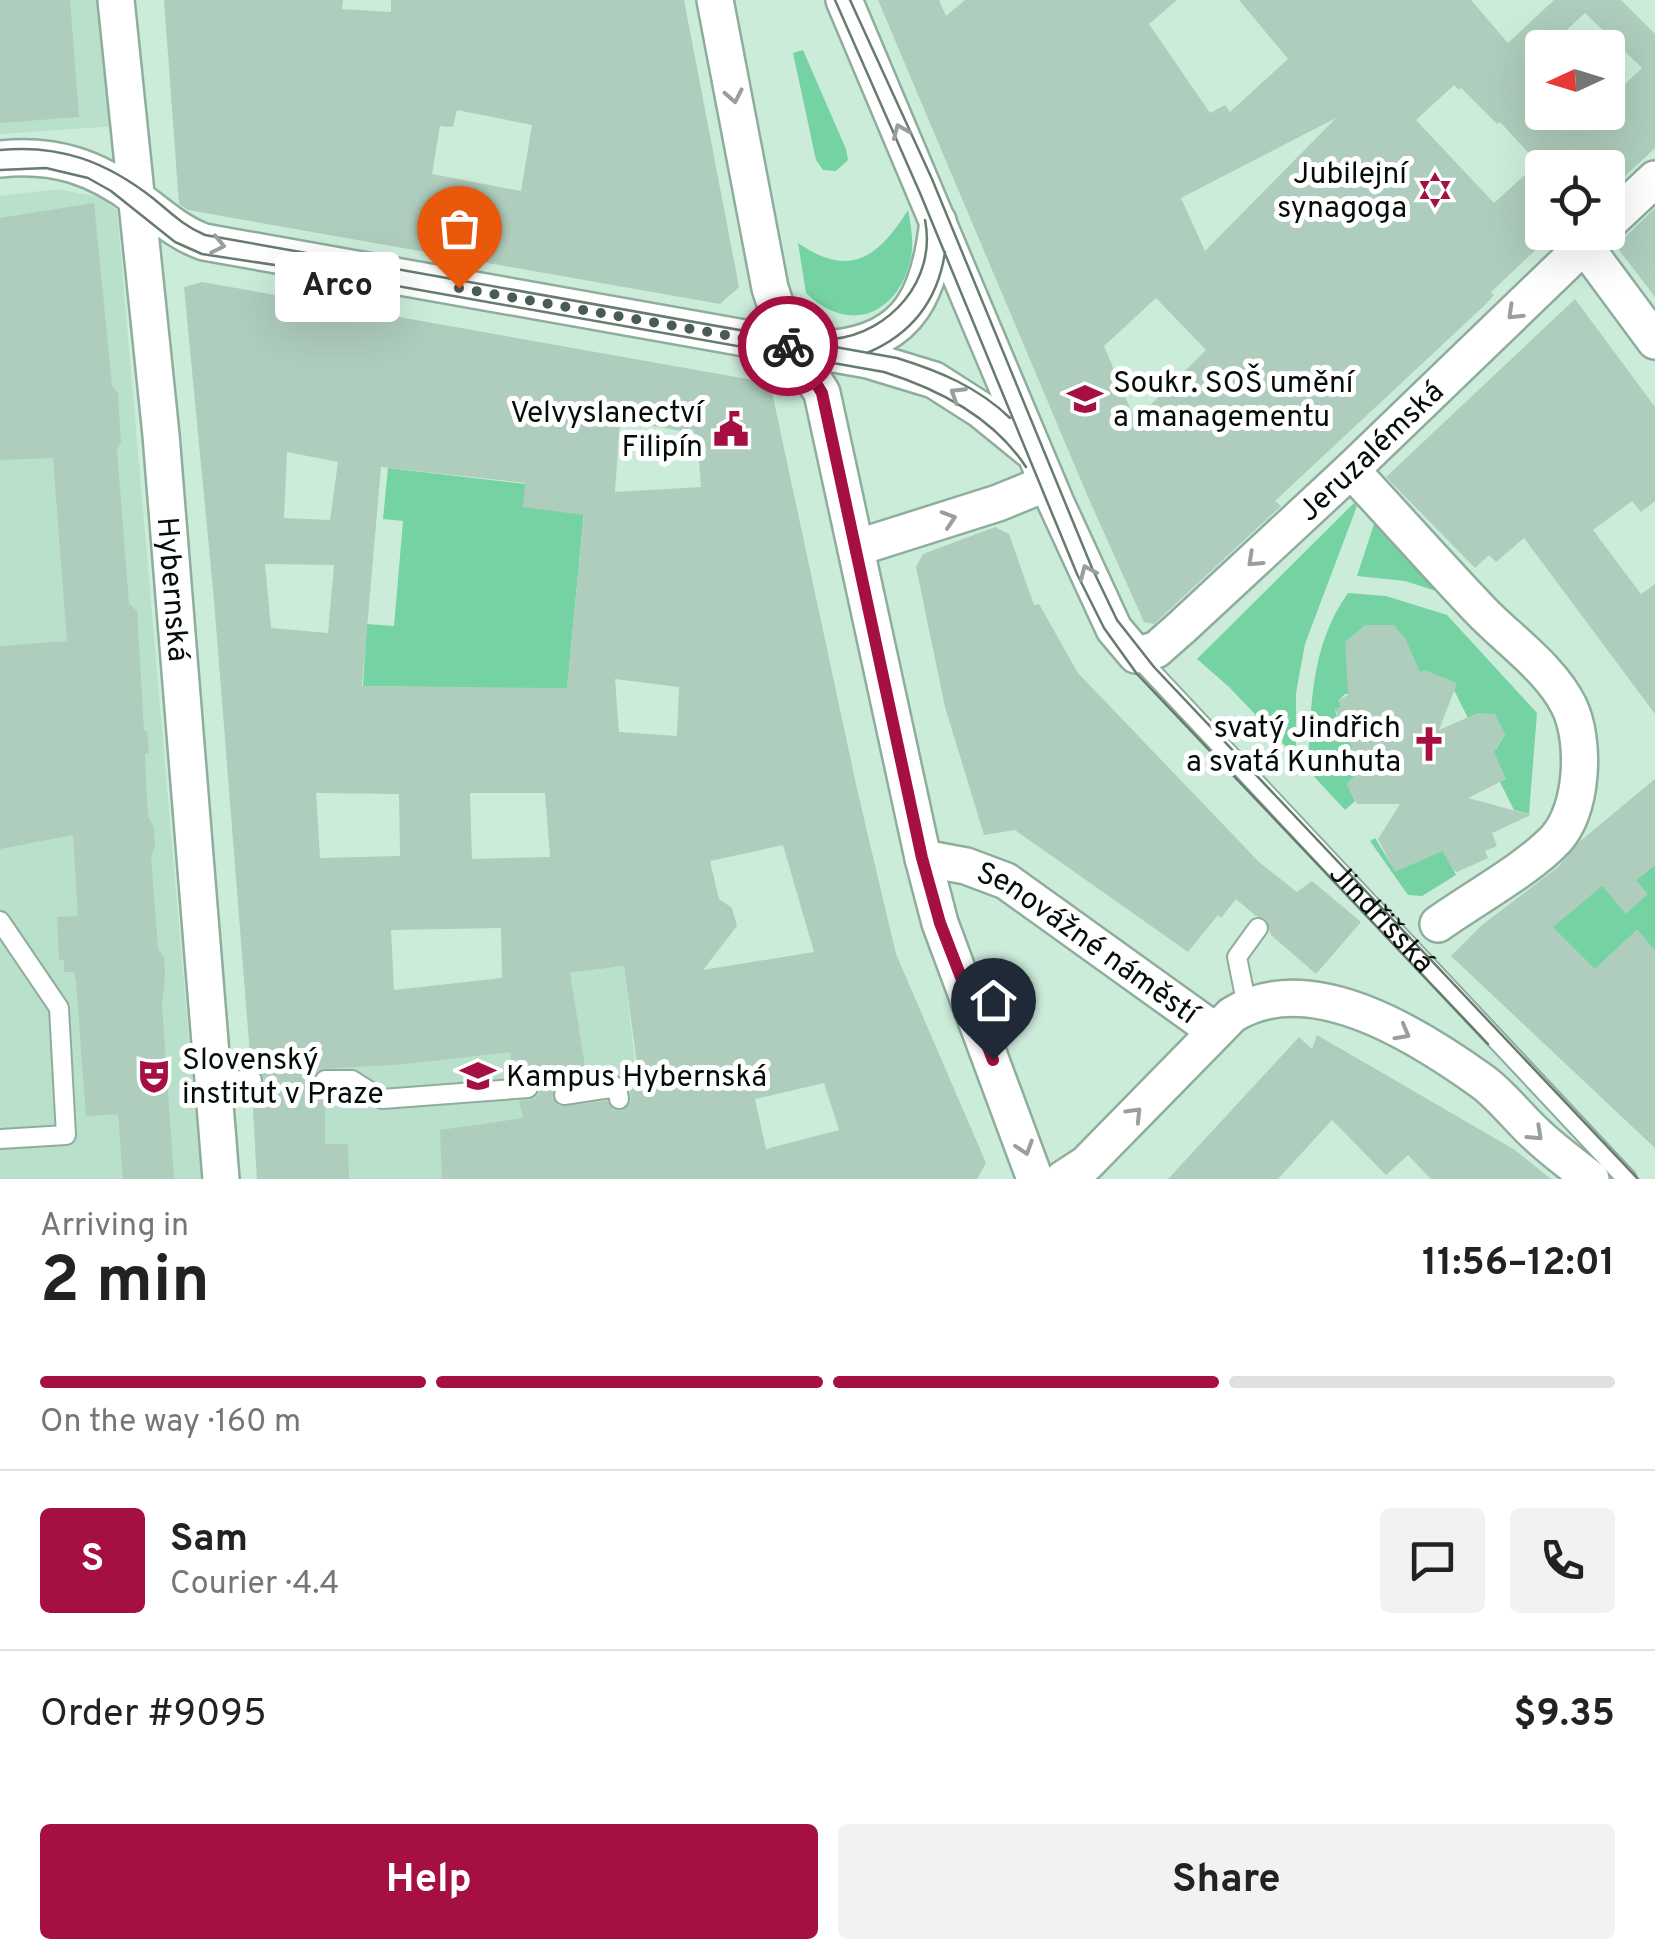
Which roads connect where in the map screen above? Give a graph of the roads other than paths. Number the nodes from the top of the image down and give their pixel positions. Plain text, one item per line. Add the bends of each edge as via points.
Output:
1 (116, 0) edge
2 (715, 0) edge
3 (844, 0) edge
4 (0, 160) edge
5 (1655, 179) edge
6 (135, 197) junction
7 (1625, 206) edge
8 (938, 220) junction
9 (1578, 250) edge
10 (1605, 250) edge
11 (1655, 342) edge
12 (794, 347) junction
13 (1040, 468) junction
14 (1352, 470) junction
15 (856, 548) junction
16 (1136, 655) junction
17 (922, 858) junction
18 (0, 921) edge
19 (1438, 924) dead end
20 (1258, 928) dead end
21 (1246, 1006) junction
22 (1215, 1031) junction
23 (252, 1080) dead end
24 (325, 1080) dead end
25 (213, 1081) junction
26 (528, 1088) dead end
27 (564, 1095) dead end
28 (619, 1100) dead end
29 (0, 1139) edge
30 (221, 1179) edge
31 (1035, 1179) edge
32 (1063, 1179) edge
33 (1591, 1179) edge
34 (1627, 1179) edge

1 - 6 street, Hybernská
2 -> 12 street, Senovážné náměstí via 770,288
8 -> 3 street
4 - 6 street via 68,162
5 - 7 street, Jeruzalémská
6 -> 12 street via 204,242
6 - 25 street, Hybernská
8 - 12 street via 930,272 900,324 852,346
8 - 13 street
9 -> 14 street, Jeruzalémská
10 - 11 street
13 -> 12 street via 981,410 934,380
12 - 15 street, Senovážné náměstí via 822,393
15 -> 13 street via 998,503
16 -> 13 street via 1114,628
14 -> 16 street, Jeruzalémská via 1156,650
14 - 19 street, Jindřišská via 1549,678 1574,719 1575,794 1558,837
15 - 17 street, Senovážné náměstí
16 - 34 lane, Jindřišská
17 - 22 street, Senovážné náměstí via 1006,881
17 -> 31 street, Senovážné náměstí
18 - 29 lane via 59,1008 66,1135
20 - 21 lane via 1237,957
21 - 22 street
21 -> 33 street via 1313,999 1362,1010 1485,1084
32 -> 22 street, Senovážné náměstí via 1086,1164
23 - 25 lane
24 - 26 lane via 352,1080 382,1099
25 - 30 street, Hybernská
27 - 28 lane via 617,1086

